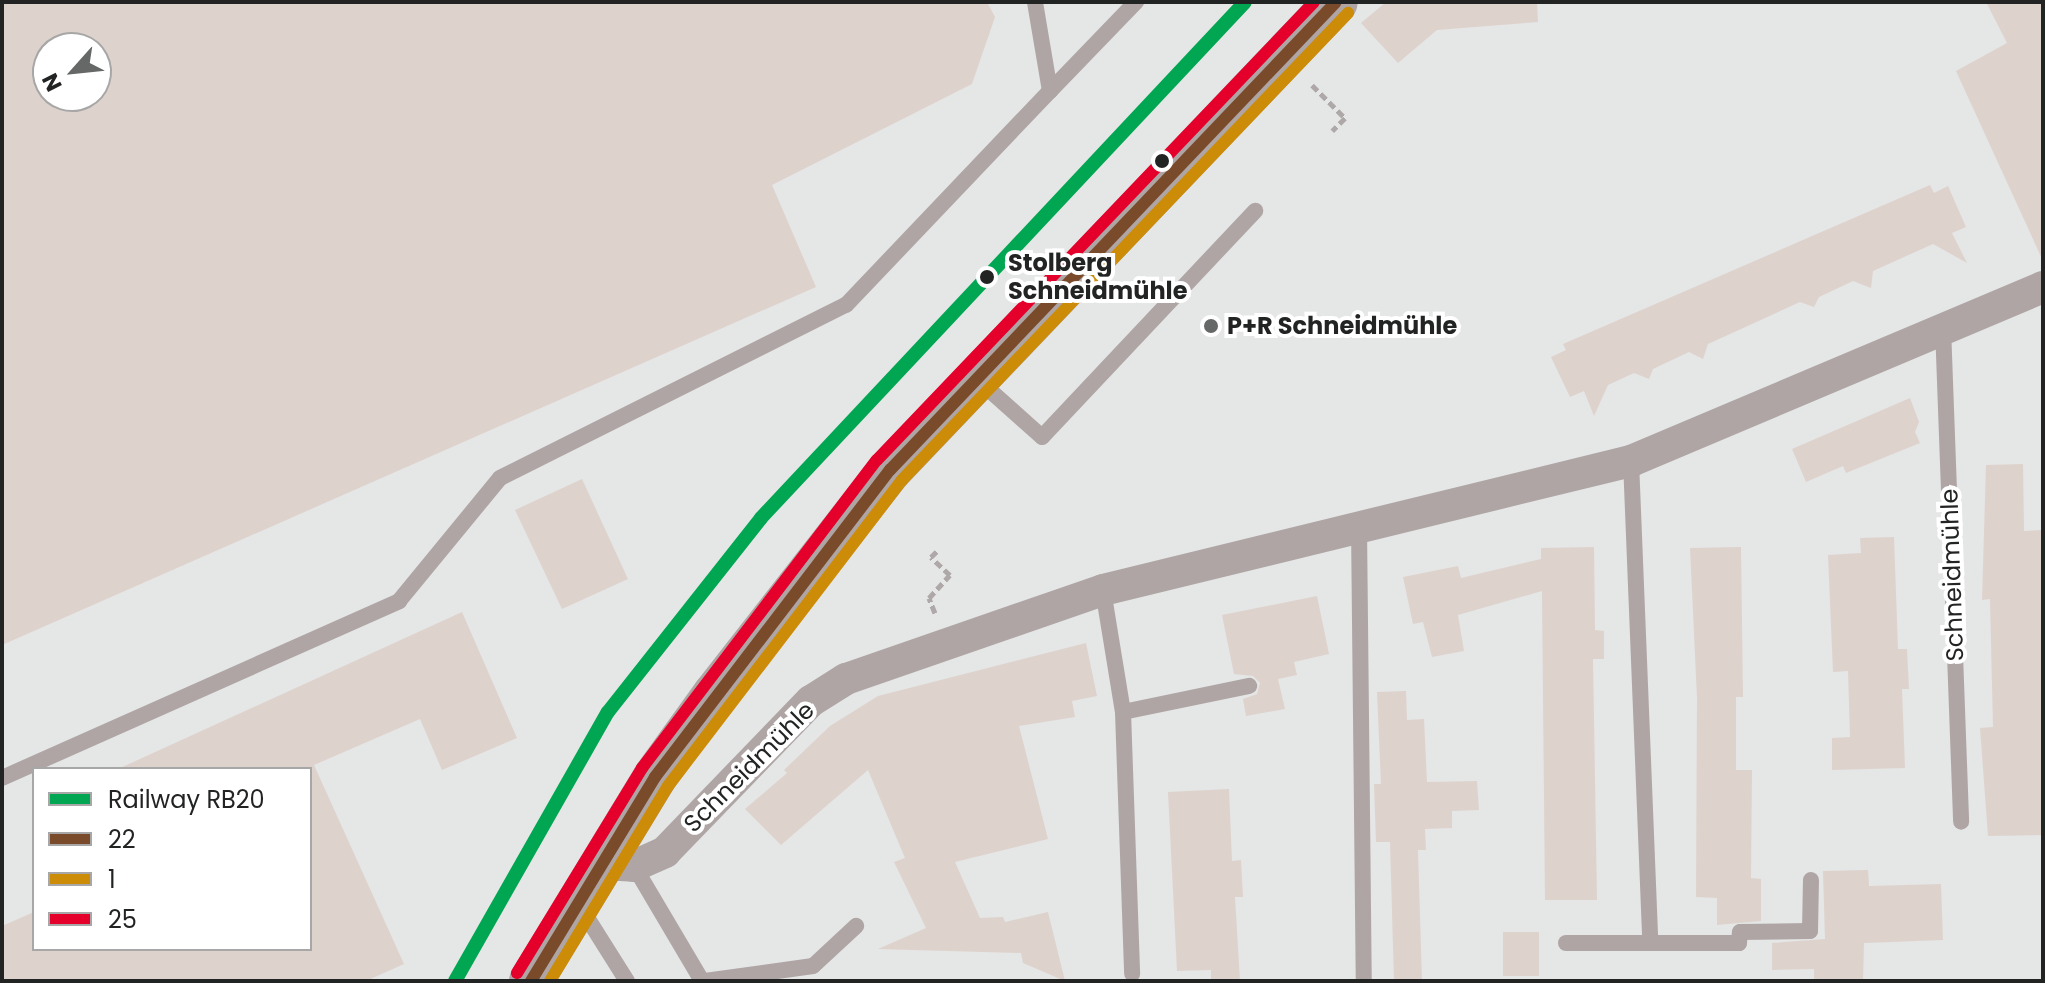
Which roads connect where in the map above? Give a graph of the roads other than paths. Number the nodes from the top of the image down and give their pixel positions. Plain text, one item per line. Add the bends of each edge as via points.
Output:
1 (1035, 2) edge
2 (1136, 2) edge
3 (1335, 2) edge
4 (1050, 91) junction
5 (1255, 211) dead end
6 (2043, 287) edge
7 (1943, 327) junction
8 (976, 378) junction
9 (1631, 461) junction
10 (1359, 526) junction
11 (1103, 590) junction
12 (1249, 686) dead end
13 (1123, 712) junction
14 (2, 778) edge
15 (1961, 822) dead end
16 (617, 865) junction
17 (1811, 880) dead end
18 (577, 903) junction
19 (856, 926) dead end
20 (1566, 943) dead end
21 (1650, 943) junction
22 (1132, 974) dead end
23 (531, 981) edge
24 (627, 981) edge
25 (704, 981) edge
26 (1364, 981) edge

1 - 4 lane
2 - 4 lane
3 - 8 main road
4 - 14 lane via 846,305 500,478 399,601
5 - 8 lane via 1042,437
6 - 7 street, Schneidmühle
7 - 9 street, Schneidmühle
7 - 15 lane, Schneidmühle
8 - 16 main road via 890,470 772,614
9 - 10 street, Schneidmühle
9 - 21 lane
10 - 11 street, Schneidmühle
10 - 26 lane
11 - 13 lane
11 - 16 street, Schneidmühle via 846,679 811,701 665,852
12 - 13 lane
13 - 22 lane
16 - 18 main road
16 - 25 lane
17 - 21 lane via 1810,931 1740,932 1739,943
18 - 23 main road
18 - 24 lane
19 - 25 lane via 813,966
20 - 21 lane

